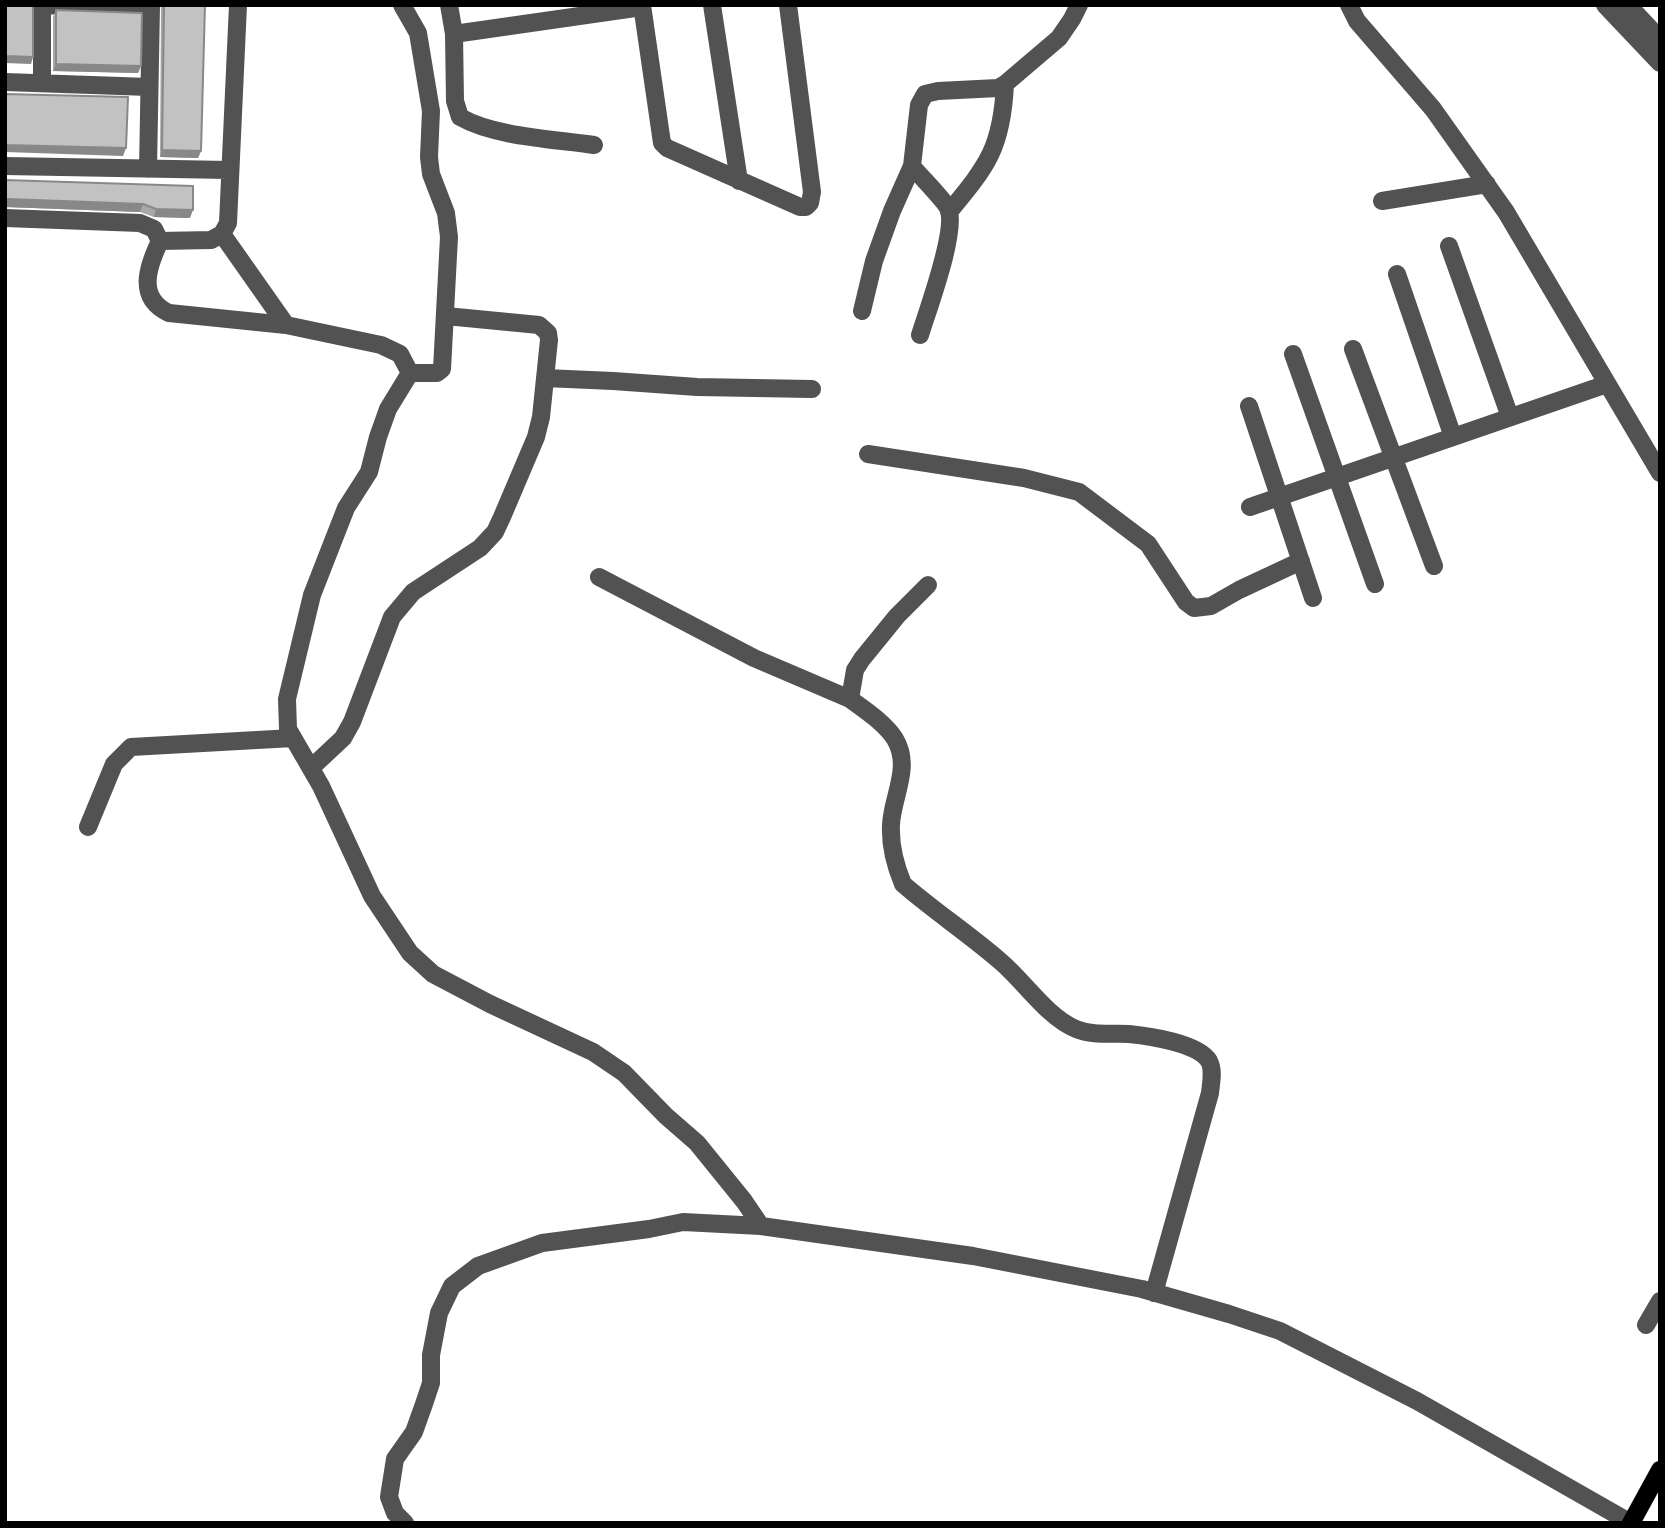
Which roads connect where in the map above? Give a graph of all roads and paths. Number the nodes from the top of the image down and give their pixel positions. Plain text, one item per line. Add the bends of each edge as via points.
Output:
1 (42, 5) edge
2 (238, 5) edge
3 (402, 5) edge
4 (449, 5) edge
5 (712, 5) edge
6 (788, 5) edge
7 (1079, 5) edge
8 (1349, 5) edge
9 (1605, 5) edge
10 (1628, 5) edge
11 (642, 6) edge
12 (151, 7) edge
13 (454, 34) junction
14 (1660, 38) edge
15 (1660, 63) edge
16 (5, 82) edge
17 (42, 83) junction
18 (1005, 84) junction
19 (149, 87) junction
20 (594, 145) dead end
21 (5, 166) edge
22 (912, 166) junction
23 (148, 169) junction
24 (229, 170) junction
25 (739, 181) junction
26 (1487, 184) junction
27 (1382, 201) dead end
28 (949, 212) junction
29 (5, 218) edge
30 (222, 234) junction
31 (160, 241) junction
32 (1449, 246) dead end
33 (1397, 274) dead end
34 (862, 311) dead end
35 (446, 317) junction
36 (286, 325) junction
37 (920, 335) dead end
38 (1353, 349) dead end
39 (1293, 354) dead end
40 (410, 373) junction
41 (545, 379) junction
42 (1607, 384) junction
43 (812, 389) dead end
44 (1249, 406) dead end
45 (1510, 417) junction
46 (1452, 437) junction
47 (868, 454) dead end
48 (1394, 457) junction
49 (1660, 473) edge
50 (1337, 477) junction
51 (1280, 496) junction
52 (1250, 507) dead end
53 (1301, 561) junction
54 (1434, 566) dead end
55 (599, 577) dead end
56 (928, 584) dead end
57 (1375, 584) dead end
58 (1313, 598) dead end
59 (850, 699) junction
60 (293, 738) junction
61 (311, 768) junction
62 (88, 827) dead end
63 (761, 1226) junction
64 (1154, 1293) junction
65 (1660, 1301) edge
66 (1646, 1325) dead end
67 (1660, 1470) edge
68 (405, 1523) edge
69 (1631, 1523) edge

1 - 12 street
1 - 17 street
2 - 24 street
3 - 35 street via 418,33 431,111 429,157 446,214
4 - 13 street
5 - 25 street
6 - 25 street via 810,203 800,207
7 - 18 street via 1059,38
8 - 26 street
9 - 15 street
10 - 14 street
11 - 13 street
11 - 25 street via 662,143
12 - 19 street
13 - 20 street via 455,101 460,117 491,129
16 - 17 street
17 - 19 street
18 - 22 street via 925,94 919,105
18 - 28 street via 999,132 990,158
19 - 23 street
21 - 23 street
22 - 28 street
22 - 34 street via 874,261
23 - 24 street
24 - 30 street via 228,223
26 - 27 street
26 - 42 street
28 - 37 street via 951,223 939,274
29 - 31 street via 140,223 154,229
30 - 31 street via 211,240
30 - 36 street
31 - 36 street via 148,278 149,297 158,308 169,313
32 - 45 street
33 - 46 street
35 - 40 street via 442,369
35 - 41 street via 545,328 549,340
36 - 40 street via 381,345 400,354
38 - 48 street
39 - 50 street
40 - 60 street via 388,409 369,472 346,508 312,595 288,699 288,729
41 - 43 street
41 - 61 street via 536,437 495,532 467,559 412,592 391,617 352,722 343,738
42 - 45 street
42 - 49 street
44 - 51 street
45 - 46 street
46 - 48 street
47 - 53 street via 1024,478 1079,492 1148,544 1194,608 1211,606
48 - 50 street
48 - 54 street
50 - 51 street
50 - 57 street
51 - 52 street
51 - 53 street
53 - 58 street
55 - 59 street via 754,658
56 - 59 street via 862,659 855,670
59 - 64 street via 895,739 902,759 891,826 895,866 903,884 1002,962 1076,1030 1172,1042 1209,1061 1210,1093
60 - 61 street
60 - 62 street via 131,747 114,764
61 - 63 street via 372,896 410,953 433,974 593,1052 624,1073 697,1143
63 - 64 street via 973,1256
63 - 68 street via 683,1222 542,1243 478,1266 452,1286 439,1313 425,1404 414,1432 395,1459 389,1497
64 - 69 street via 1280,1331 1417,1401
65 - 66 street
67 - 69 main road

